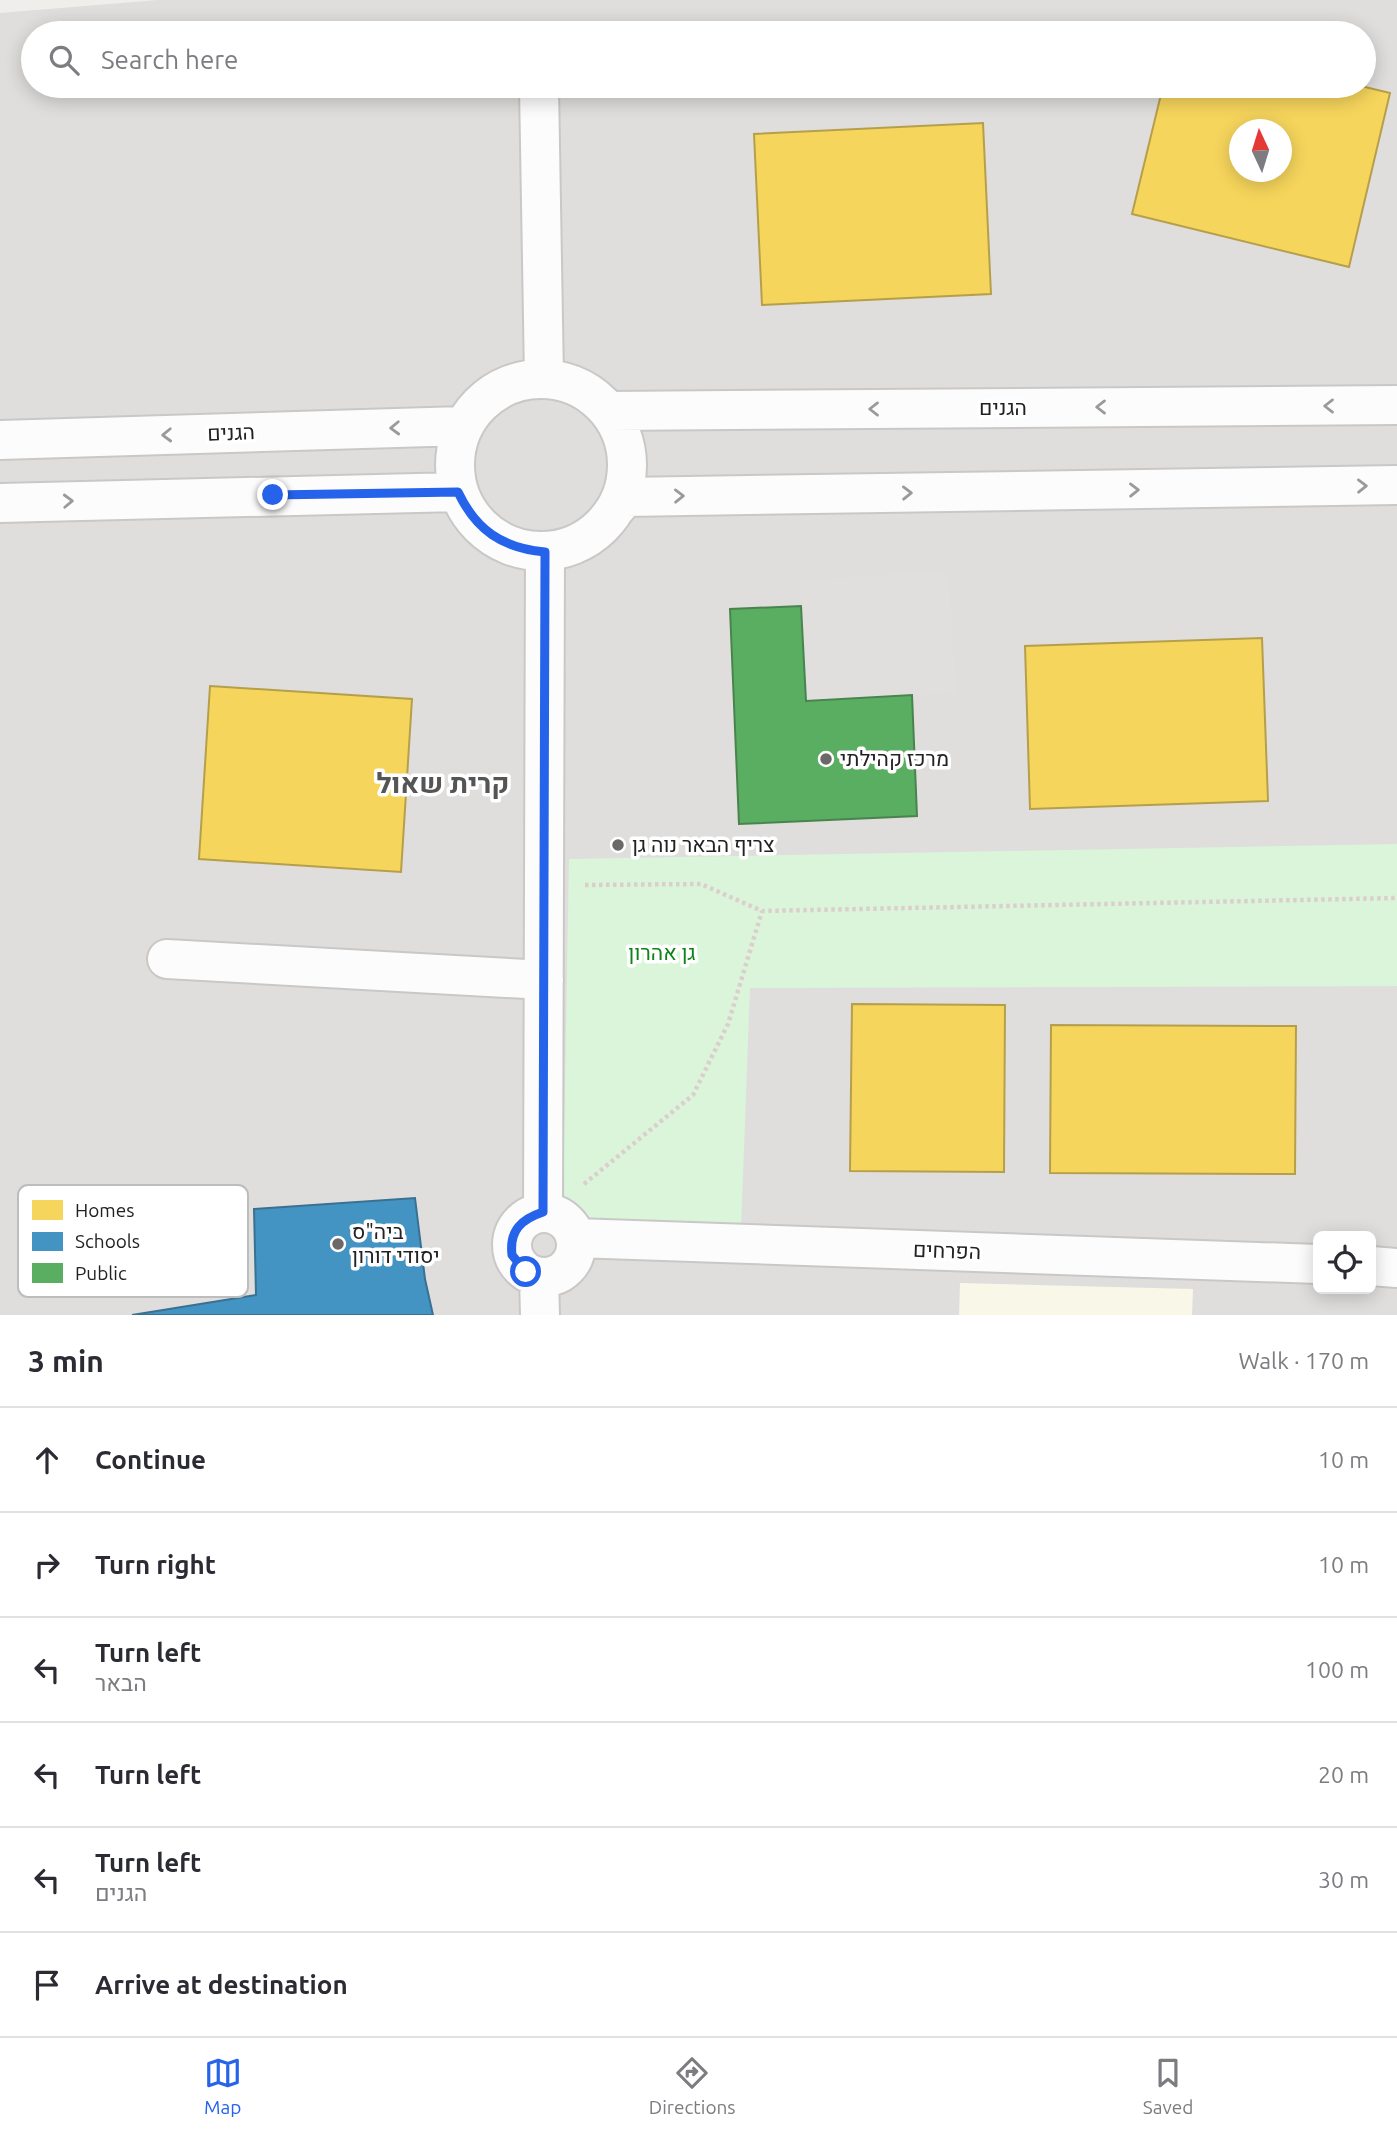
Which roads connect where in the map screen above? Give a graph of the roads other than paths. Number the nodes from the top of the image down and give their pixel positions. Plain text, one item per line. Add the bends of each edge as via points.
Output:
1 (539, 98) edge
2 (544, 378) junction
3 (1397, 405) edge
4 (609, 411) junction
5 (463, 426) junction
6 (0, 440) edge
7 (1397, 485) edge
8 (458, 492) junction
9 (0, 503) edge
10 (616, 508) junction
11 (545, 552) junction
12 (167, 960) dead end
13 (544, 980) junction
14 (556, 1221) junction
15 (1313, 1264) edge
16 (1376, 1266) edge
17 (1397, 1268) edge
18 (540, 1296) edge

1 - 2 street
2 - 4 street via 569,382
2 - 5 street via 497,390
3 -> 4 street, הגנים
4 - 10 street via 622,433 628,459 626,484
5 -> 6 street, הגנים
5 - 8 street via 455,458
10 -> 7 street via 625,497
9 -> 8 street
8 - 11 street via 468,512 492,536 522,550
10 - 11 street via 586,539
11 - 13 street
12 - 13 street
13 - 14 street
14 - 15 street, הפרחים
14 - 18 street via 576,1251 567,1269 550,1277
14 - 18 street via 520,1223 512,1244 516,1262
16 - 17 street

